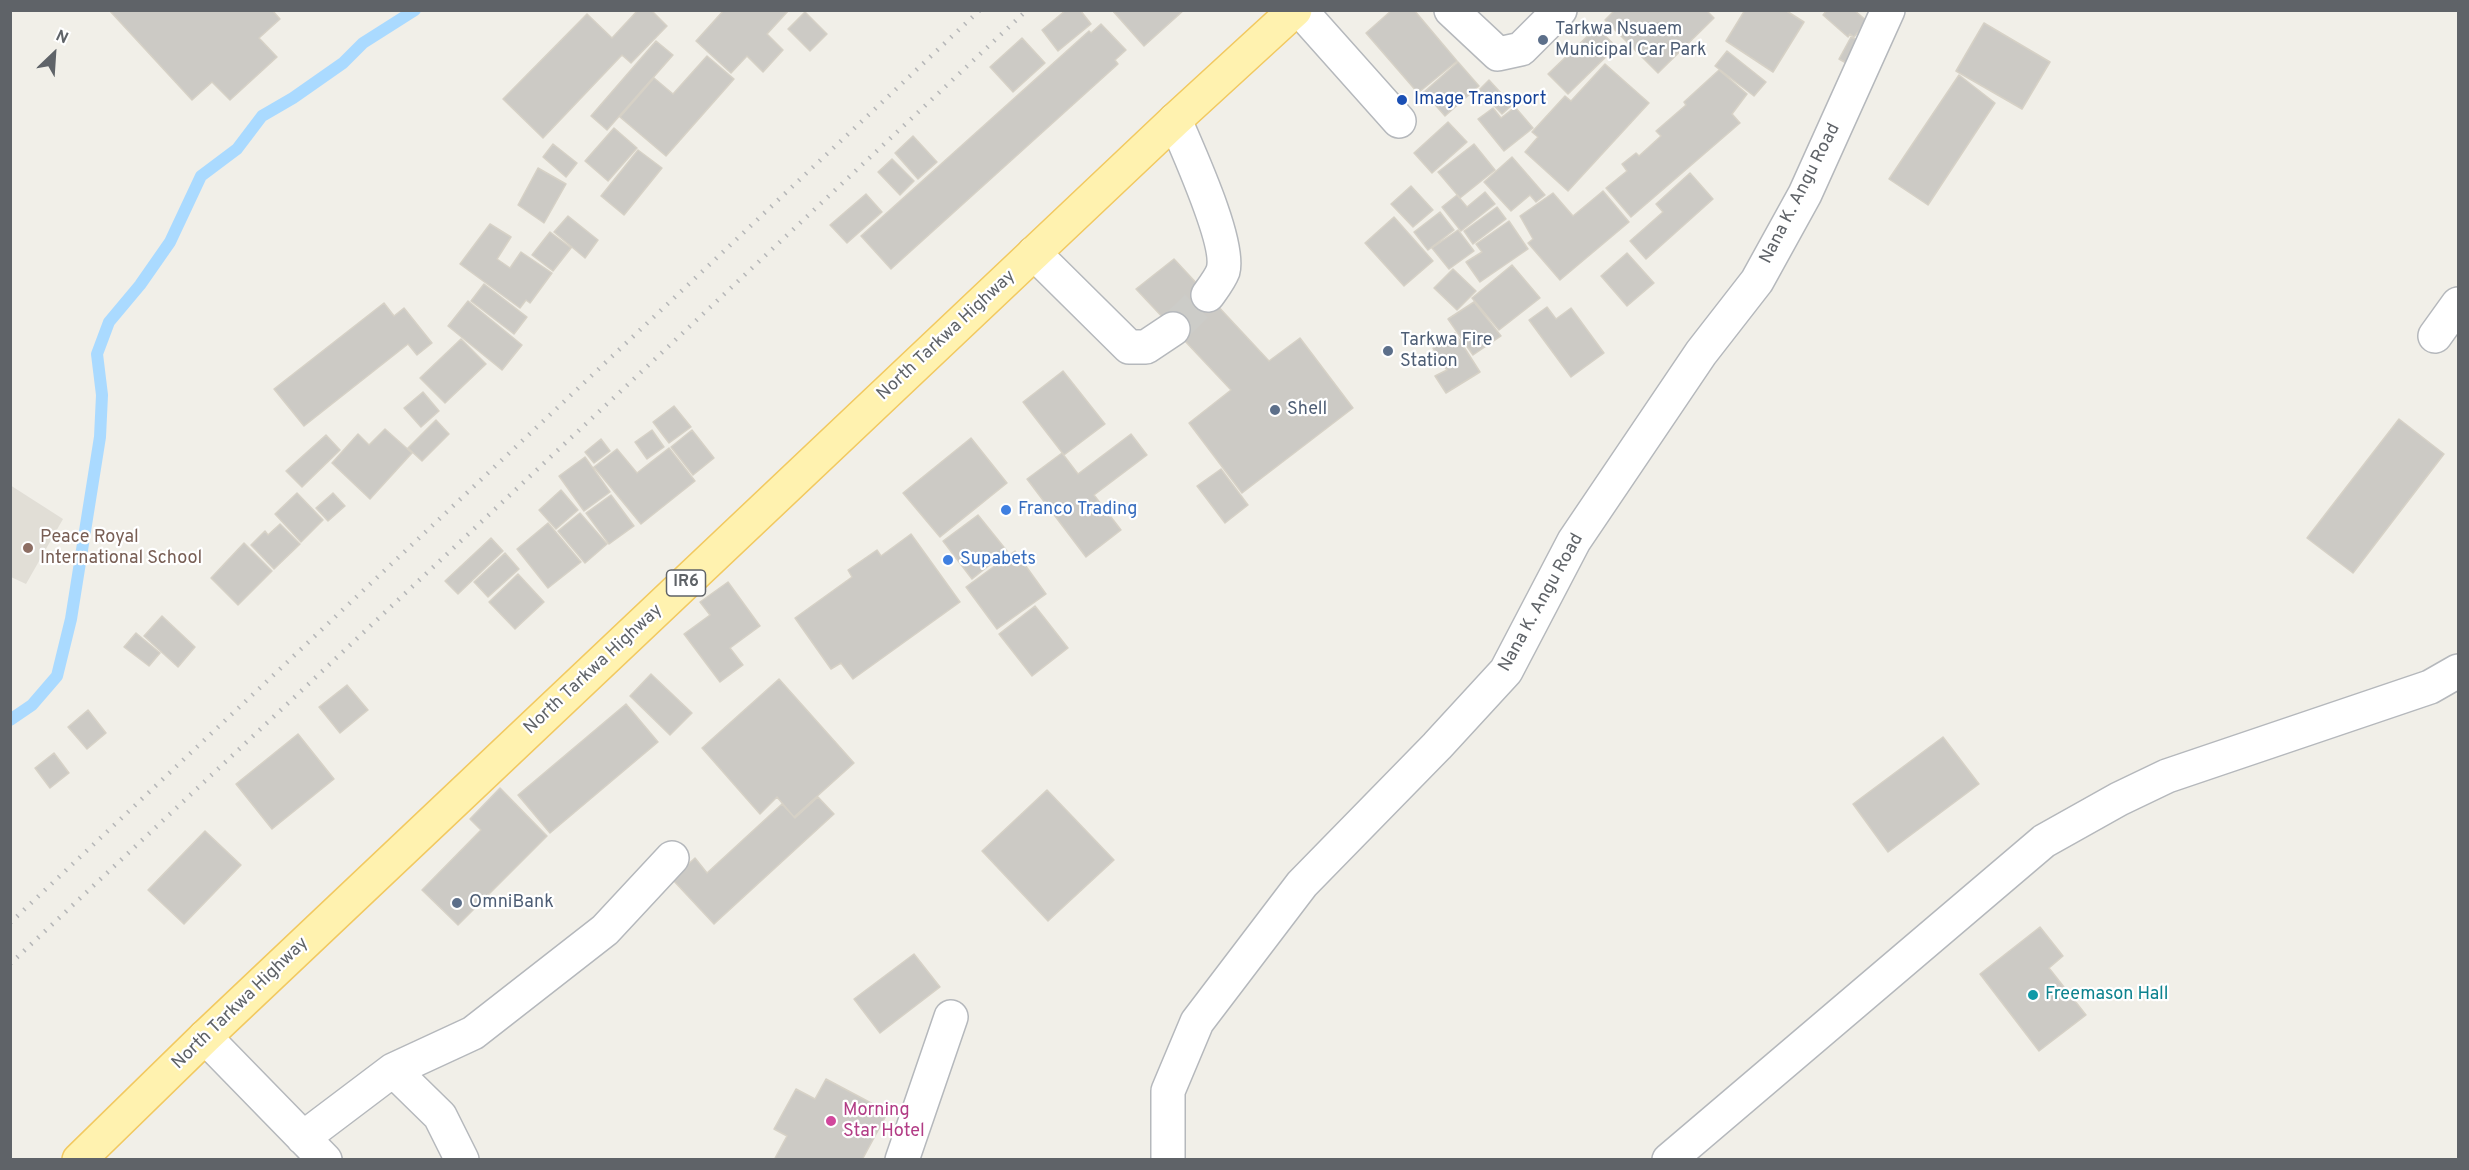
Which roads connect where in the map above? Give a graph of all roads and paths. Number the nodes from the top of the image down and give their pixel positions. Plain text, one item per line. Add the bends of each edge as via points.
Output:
1 (1295, 10) edge
2 (1300, 10) edge
3 (1452, 10) edge
4 (1560, 10) edge
5 (1888, 10) edge
6 (1175, 120) junction
7 (1399, 121) dead end
8 (1034, 253) junction
9 (1208, 295) tunnel mouth
10 (2458, 304) edge
11 (1173, 329) tunnel mouth
12 (2435, 336) dead end
13 (2458, 671) edge
14 (672, 858) dead end
15 (951, 1017) dead end
16 (205, 1036) junction
17 (393, 1070) junction
18 (314, 1149) edge
19 (79, 1160) edge
20 (462, 1160) edge
21 (902, 1160) edge
22 (1168, 1160) edge
23 (1669, 1160) edge

1 - 6 main road, North Tarkwa Highway / IR6
2 - 7 street
3 - 4 street via 1498,54 1521,49
5 - 22 street, Nana K. Angu Road via 1805,194 1757,282 1701,353 1574,541 1506,671 1302,884 1197,1022 1168,1091
6 - 8 main road, North Tarkwa Highway / IR6
6 - 9 street via 1215,217 1223,251 1223,273
8 - 11 street via 1129,347 1146,347
8 - 16 main road, North Tarkwa Highway / IR6
10 - 12 street
13 - 23 street via 2430,687 2167,776 2044,841
14 - 17 street via 606,930 473,1034
15 - 21 street
16 - 18 street
16 - 19 main road, North Tarkwa Highway / IR6
17 - 18 street
17 - 20 street via 440,1116

